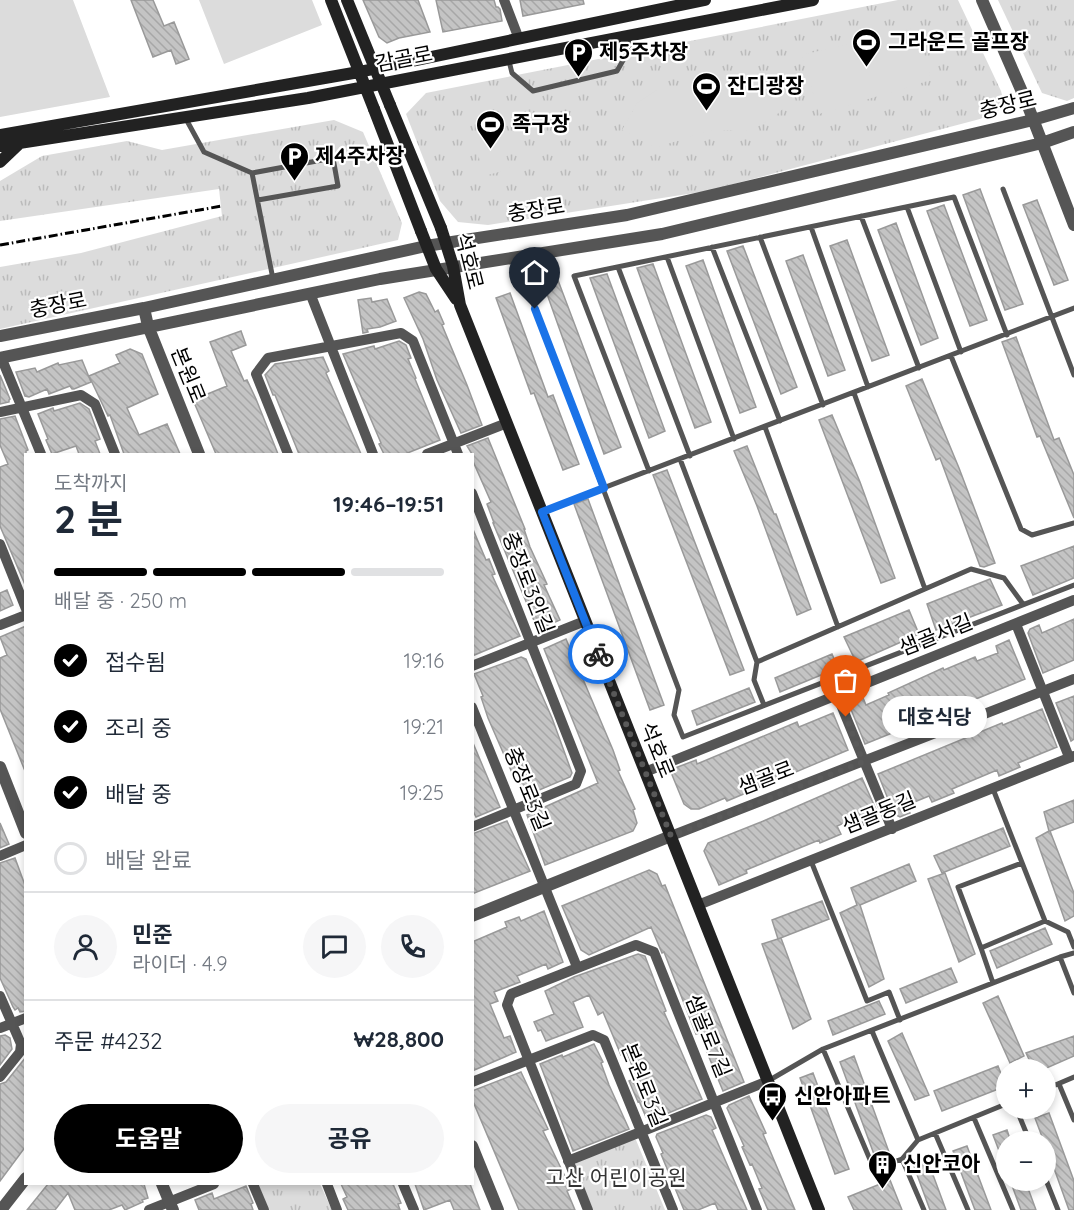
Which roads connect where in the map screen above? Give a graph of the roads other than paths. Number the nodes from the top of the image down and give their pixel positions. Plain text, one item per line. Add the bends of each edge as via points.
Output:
1 (331, 0) edge
2 (347, 0) edge
3 (504, 0) edge
4 (705, 0) edge
5 (813, 0) edge
6 (982, 0) edge
7 (628, 36) junction
8 (519, 39) junction
9 (508, 59) junction
10 (375, 68) junction
11 (359, 72) junction
12 (381, 83) junction
13 (365, 86) junction
14 (1074, 108) edge
15 (185, 116) junction
16 (1033, 120) junction
17 (1074, 132) edge
18 (0, 135) edge
19 (23, 141) junction
20 (1042, 143) junction
21 (0, 146) edge
22 (0, 162) edge
23 (252, 173) junction
24 (1003, 189) dead end
25 (258, 200) junction
26 (907, 207) junction
27 (861, 216) junction
28 (1074, 225) edge
29 (811, 226) junction
30 (760, 237) junction
31 (446, 243) junction
32 (426, 246) junction
33 (712, 247) junction
34 (667, 257) junction
35 (453, 266) junction
36 (618, 267) junction
37 (436, 269) junction
38 (273, 280) junction
39 (527, 287) dead end
40 (310, 293) junction
41 (460, 305) junction
42 (144, 308) junction
43 (1074, 308) edge
44 (1051, 318) junction
45 (148, 326) junction
46 (1007, 334) junction
47 (0, 336) edge
48 (329, 346) junction
49 (961, 352) junction
50 (951, 356) junction
51 (0, 358) edge
52 (919, 368) junction
53 (1074, 375) edge
54 (868, 387) junction
55 (854, 393) junction
56 (823, 405) junction
57 (22, 407) junction
58 (0, 412) edge
59 (780, 421) junction
60 (507, 423) junction
61 (765, 427) junction
62 (734, 439) junction
63 (455, 449) edge
64 (41, 453) edge
65 (115, 453) edge
66 (199, 453) edge
67 (288, 453) edge
68 (373, 453) edge
69 (433, 453) edge
70 (690, 456) junction
71 (680, 459) junction
72 (649, 471) junction
73 (604, 488) junction
74 (474, 498) edge
75 (542, 512) junction
76 (1074, 523) edge
77 (0, 544) edge
78 (1074, 585) edge
79 (925, 590) junction
80 (1074, 600) edge
81 (24, 604) edge
82 (1023, 604) junction
83 (24, 616) edge
84 (585, 621) junction
85 (1016, 624) junction
86 (0, 625) edge
87 (838, 627) junction
88 (531, 642) junction
89 (757, 662) junction
90 (474, 665) edge
91 (1074, 679) edge
92 (1043, 691) junction
93 (837, 695) junction
94 (764, 705) junction
95 (474, 711) edge
96 (1072, 757) edge
97 (863, 762) junction
98 (0, 767) edge
99 (645, 772) junction
100 (2, 780) edge
101 (993, 789) junction
102 (514, 809) junction
103 (474, 825) edge
104 (24, 829) edge
105 (892, 829) junction
106 (671, 836) junction
107 (24, 846) edge
108 (0, 856) edge
109 (811, 861) junction
110 (1022, 863) junction
111 (545, 886) junction
112 (698, 905) junction
113 (474, 915) edge
114 (1045, 921) junction
115 (1074, 947) edge
116 (981, 948) junction
117 (1074, 953) edge
118 (1060, 957) junction
119 (577, 967) junction
120 (993, 983) junction
121 (1074, 993) edge
122 (0, 996) edge
123 (24, 1019) edge
124 (900, 1020) junction
125 (11, 1024) junction
126 (0, 1028) edge
127 (872, 1031) junction
128 (824, 1049) junction
129 (528, 1060) junction
130 (0, 1077) edge
131 (1074, 1077) edge
132 (474, 1081) edge
133 (768, 1081) junction
134 (1059, 1083) junction
135 (1056, 1084) edge
136 (714, 1104) junction
137 (996, 1108) edge
138 (974, 1118) junction
139 (1074, 1120) edge
140 (642, 1132) junction
141 (935, 1133) junction
142 (918, 1140) junction
143 (474, 1151) edge
144 (902, 1159) junction
145 (568, 1161) junction
146 (24, 1181) edge
147 (162, 1185) edge
148 (212, 1185) edge
149 (253, 1185) edge
150 (327, 1185) edge
151 (403, 1185) edge
152 (1050, 1191) edge
153 (171, 1206) edge
154 (1, 1210) edge
155 (149, 1210) edge
156 (264, 1210) edge
157 (338, 1210) edge
158 (414, 1210) edge
159 (498, 1210) edge
160 (588, 1210) edge
161 (673, 1210) edge
162 (757, 1210) edge
163 (819, 1210) edge
164 (924, 1210) edge
165 (968, 1210) edge
166 (1013, 1210) edge
167 (1058, 1210) edge

1 - 11 main road
2 - 10 main road
3 - 8 street
4 - 8 main road, 감골로
5 - 7 main road, 감골로
6 - 16 street, bridge
7 - 9 main road, 감골로
7 - 9 lane via 630,48 617,71 533,91 512,73
8 - 10 main road, 감골로
9 - 12 main road, 감골로
10 - 11 main road, 감골로
10 - 12 main road
11 - 13 main road
11 - 18 main road, 감골로
12 - 13 main road, 감골로
12 - 31 main road, 석호로, bridge
13 - 15 main road, 감골로
13 - 32 main road, 석호로, bridge
14 - 16 street, 충장로
15 - 19 main road, 감골로
15 - 23 lane via 204,152
16 - 20 street
16 - 31 street, 충장로 via 627,215
17 - 20 street, 충장로
19 - 21 main road, 감골로
19 - 22 main road
20 - 28 street
20 - 35 street, 충장로 via 662,234
23 - 25 lane
23 - 25 lane via 333,158 338,186
24 - 44 lane
25 - 38 lane
26 - 27 lane
26 - 46 lane via 954,197
26 - 49 lane
27 - 29 lane
27 - 52 lane
29 - 30 lane
29 - 54 lane
30 - 33 lane
30 - 56 lane
31 - 32 street, 충장로
31 - 35 main road, 석호로
32 - 37 main road, 석호로
32 - 38 street, 충장로
33 - 34 lane
33 - 59 lane
34 - 36 lane
34 - 62 lane
35 - 37 street, 충장로
35 - 41 main road, 석호로
36 - 70 lane
36 - 72 lane via 574,276
37 - 40 street, 충장로
37 - 41 main road, 석호로
38 - 42 street, 충장로
39 - 73 lane
40 - 45 street, 충장로
40 - 48 street
41 - 60 main road, 석호로
42 - 45 street, 본원로
42 - 47 street, 충장로
43 - 44 lane
44 - 46 lane
44 - 53 lane
45 - 51 street, 충장로
45 - 66 street, 본원로
46 - 49 lane
48 - 63 street via 401,333 414,341
48 - 67 street via 268,358 256,374
48 - 68 street
49 - 50 lane
50 - 52 lane
50 - 76 lane via 1021,529 1032,535
51 - 57 street
52 - 54 lane
54 - 55 lane
55 - 56 lane
55 - 79 lane
56 - 59 lane
57 - 58 street
57 - 64 street
57 - 65 street via 81,395 95,404
59 - 61 lane
60 - 63 street
60 - 75 main road, 석호로
61 - 62 lane
61 - 87 lane
62 - 70 lane
63 - 69 street
70 - 71 lane
71 - 72 lane
71 - 89 lane
72 - 73 lane
73 - 75 lane
73 - 94 lane via 679,690 674,715 683,737
74 - 88 street, 충장로3안길
75 - 84 main road, 석호로
77 - 81 street
78 - 82 lane
79 - 82 lane via 971,569 1004,578
79 - 87 lane
80 - 85 street, 샘골서길
82 - 94 lane
83 - 86 street
84 - 88 street
84 - 99 main road, 석호로
85 - 92 street
85 - 93 street, 샘골서길
87 - 89 lane
88 - 90 street
88 - 102 street, 충장로3안길 via 581,771 576,784
89 - 94 lane via 754,680
91 - 92 street, 샘골로
92 - 96 street
92 - 97 street, 샘골로
93 - 97 street
93 - 99 street, 샘골서길
95 - 102 street, 충장로3길
96 - 101 street, 샘골동길
97 - 105 street
97 - 106 street, 샘골로
98 - 100 street
99 - 106 main road, 석호로
100 - 104 street
101 - 105 street, 샘골동길
101 - 110 lane
102 - 103 street, 충장로3안길
102 - 111 street, 충장로3길
105 - 109 street, 샘골동길
106 - 111 street, 샘골로
106 - 112 main road, 석호로
107 - 108 street
109 - 112 street, 샘골동길
109 - 124 lane via 867,1001 889,993
110 - 114 lane
110 - 116 lane via 958,887
111 - 113 street, 샘골로
111 - 119 street
112 - 133 main road, 석호로
114 - 115 lane via 1068,932
114 - 116 lane
116 - 120 lane
117 - 118 lane
118 - 120 lane
118 - 121 lane
119 - 129 street, 샘골로7길 via 511,994 507,1005
119 - 136 street, 샘골로7길 via 636,945 654,952
120 - 124 lane
122 - 125 street
123 - 125 street
124 - 127 lane
125 - 126 street
125 - 130 street via 21,1044 20,1052
127 - 128 lane
127 - 142 lane
128 - 133 lane
128 - 144 lane via 874,1169
129 - 132 street, 본원로3길
129 - 140 street, 본원로3길 via 592,1035 604,1040
129 - 145 street, 샘골로7길
131 - 134 lane
133 - 136 street
133 - 163 main road, 석호로
134 - 135 lane
134 - 139 lane
136 - 140 street
136 - 162 street, 샘골로7길
137 - 138 lane
138 - 141 lane
138 - 166 lane
140 - 145 street
140 - 161 street, 본원로3길
141 - 142 lane
141 - 165 lane
142 - 144 lane
143 - 159 street
144 - 164 lane
145 - 160 street, 샘골로7길
146 - 154 street
147 - 153 street
148 - 153 street
149 - 156 street
150 - 157 street
151 - 158 street
152 - 167 lane
153 - 155 street

